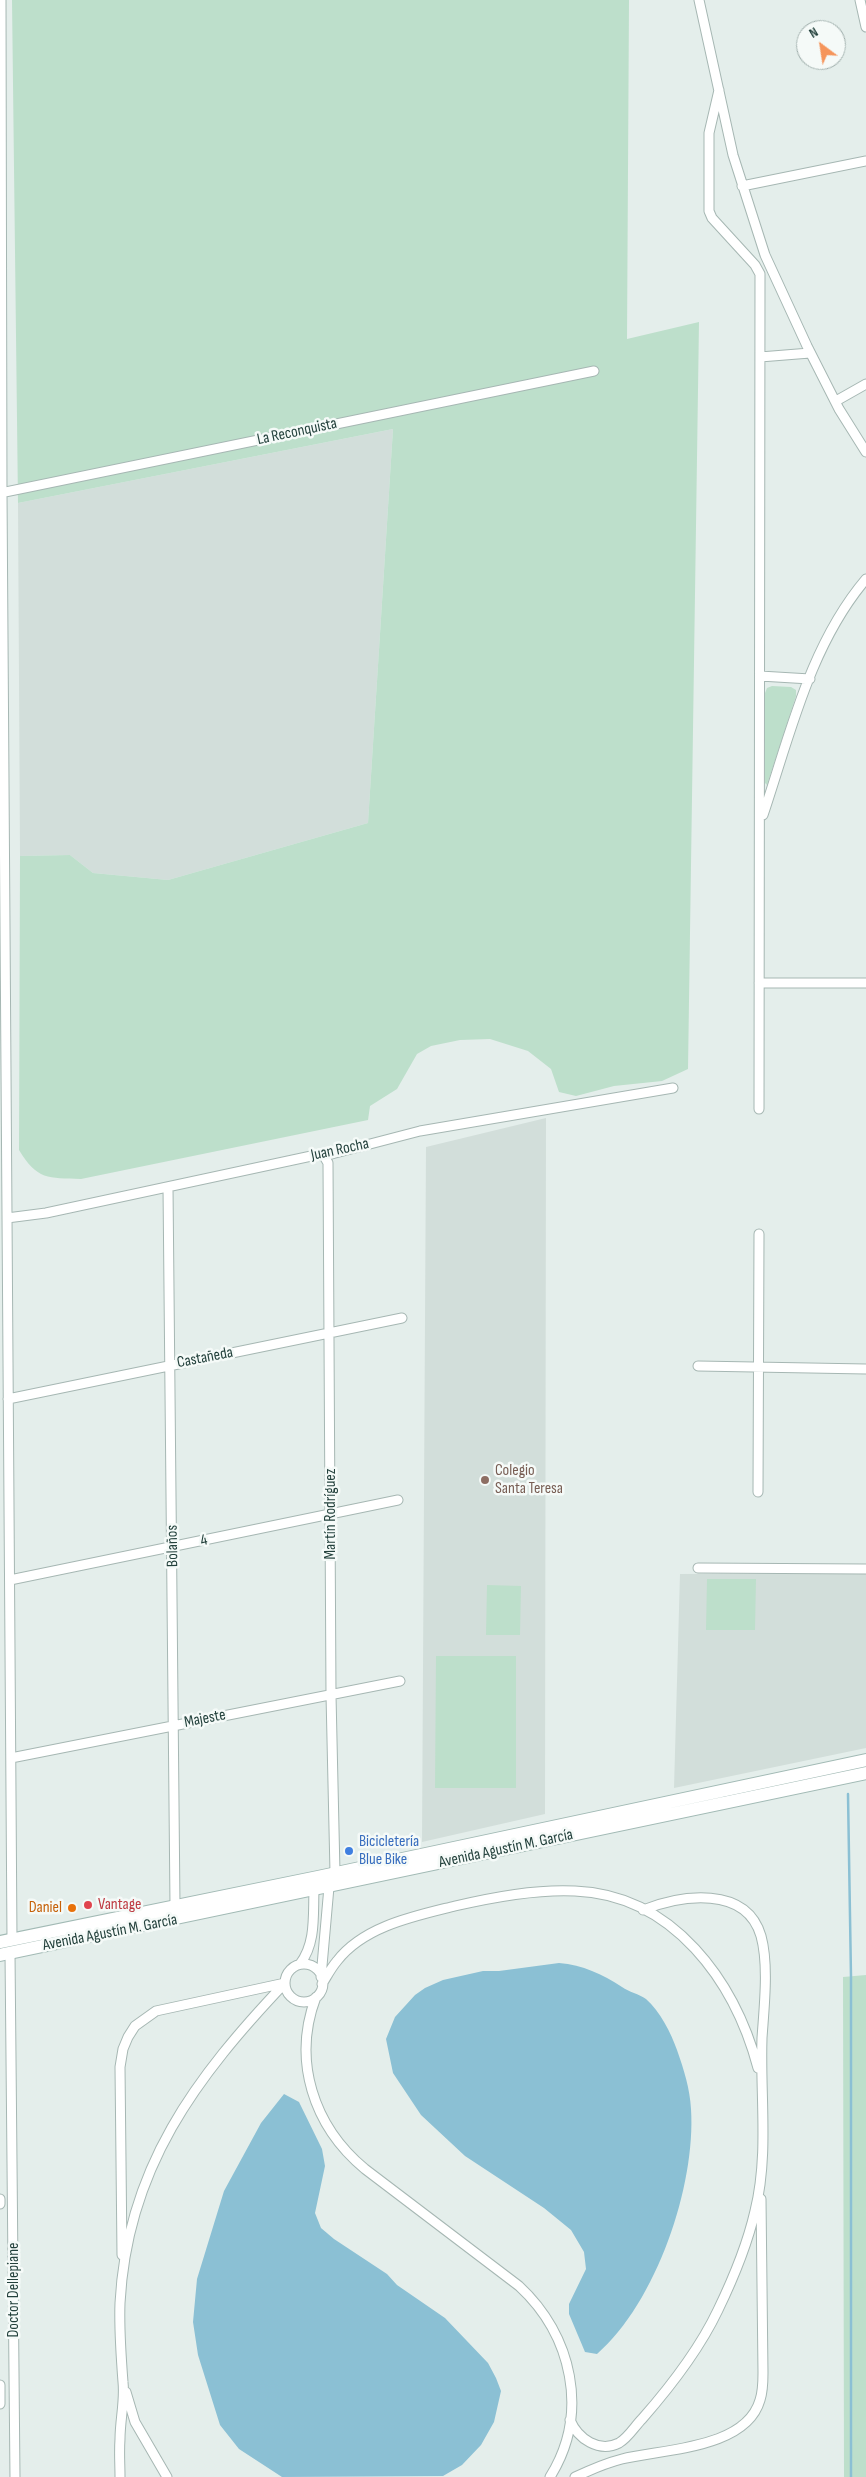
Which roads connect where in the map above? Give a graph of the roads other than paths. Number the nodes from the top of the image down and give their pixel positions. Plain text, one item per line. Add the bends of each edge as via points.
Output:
1 (1, 0) edge
2 (698, 0) edge
3 (860, 0) edge
4 (866, 27) edge
5 (719, 90) junction
6 (866, 162) edge
7 (742, 186) junction
8 (761, 242) junction
9 (742, 251) junction
10 (778, 285) junction
11 (760, 289) junction
12 (810, 353) junction
13 (760, 357) junction
14 (594, 371) dead end
15 (866, 384) edge
16 (836, 401) junction
17 (866, 452) edge
18 (1, 493) edge
19 (866, 579) edge
20 (760, 676) junction
21 (810, 679) junction
22 (760, 823) junction
23 (759, 983) junction
24 (866, 983) edge
25 (673, 1088) dead end
26 (759, 1109) dead end
27 (324, 1156) junction
28 (168, 1187) junction
29 (4, 1202) edge
30 (8, 1218) junction
31 (759, 1234) dead end
32 (402, 1318) dead end
33 (330, 1334) junction
34 (171, 1365) junction
35 (698, 1366) dead end
36 (758, 1367) junction
37 (866, 1368) edge
38 (8, 1399) junction
39 (758, 1492) dead end
40 (398, 1500) dead end
41 (332, 1514) junction
42 (173, 1548) junction
43 (698, 1568) dead end
44 (866, 1569) edge
45 (10, 1580) junction
46 (400, 1681) dead end
47 (331, 1695) junction
48 (174, 1725) junction
49 (11, 1758) junction
50 (866, 1760) edge
51 (866, 1773) edge
52 (335, 1873) junction
53 (318, 1877) junction
54 (344, 1884) junction
55 (329, 1887) junction
56 (314, 1890) junction
57 (174, 1906) junction
58 (643, 1910) junction
59 (327, 1915) junction
60 (313, 1916) junction
61 (6, 1940) edge
62 (5, 1954) edge
63 (300, 1964) junction
64 (322, 1980) junction
65 (285, 1983) junction
66 (254, 1989) junction
67 (316, 1997) junction
68 (262, 2007) junction
69 (763, 2016) junction
70 (743, 2021) junction
71 (761, 2077) junction
72 (761, 2179) junction
73 (121, 2191) junction
74 (140, 2196) junction
75 (0, 2199) edge
76 (0, 2204) edge
77 (743, 2250) junction
78 (762, 2254) junction
79 (122, 2280) junction
80 (123, 2384) junction
81 (0, 2386) edge
82 (0, 2404) edge
83 (570, 2420) junction
84 (138, 2427) junction
85 (120, 2431) junction
86 (613, 2446) junction
87 (614, 2462) junction
88 (15, 2477) edge
89 (120, 2477) edge
90 (167, 2477) edge
91 (550, 2477) edge
92 (575, 2477) edge

1 - 18 street
2 - 5 street
3 - 4 street
5 - 7 street
5 - 9 street via 709,133 709,212
6 - 7 street
7 - 8 street
8 - 9 street via 754,251
8 - 10 street
9 - 11 street via 758,269
10 - 11 street via 769,284
10 - 12 street
11 - 13 street
12 - 13 street
12 - 16 street
13 - 20 street
14 - 18 street, La Reconquista
15 - 16 street
16 - 17 street
18 - 29 street
19 - 21 street via 835,624
20 - 21 street
20 - 22 street
21 - 22 street
22 - 23 street
23 - 24 street
23 - 26 street
25 - 27 street, Juan Rocha via 420,1131
27 - 28 street, Juan Rocha via 316,1155
27 - 33 street, Martín Rodríguez via 328,1164
28 - 30 street, Juan Rocha
28 - 34 street, Bolaños
29 - 30 street
30 - 38 street
31 - 36 street
32 - 33 street, Castañeda
33 - 34 street, Castañeda
33 - 41 street, Martín Rodríguez
34 - 38 street, Castañeda
34 - 42 street, Bolaños
35 - 36 street
36 - 37 street
36 - 39 street
38 - 45 street
40 - 41 street, 4
41 - 42 street, 4
41 - 47 street, Martín Rodríguez
42 - 45 street, 4
42 - 48 street, Bolaños
43 - 44 street
45 - 49 street
46 - 47 street, Majeste
47 - 48 street, Majeste
47 - 52 street, Martín Rodríguez
48 - 49 street, Majeste
48 - 57 street, Bolaños
49 - 61 street
50 - 52 main road, Avenida Agustín M. García
51 - 54 main road, Avenida Agustín M. García
52 - 53 main road, Avenida Agustín M. García
52 - 54 street
53 - 55 street
53 - 57 main road, Avenida Agustín M. García
54 - 55 main road, Avenida Agustín M. García
55 - 56 main road, Avenida Agustín M. García
55 - 59 street
56 - 60 street
56 - 62 main road, Avenida Agustín M. García
57 - 61 main road, Avenida Agustín M. García
58 - 64 street via 621,1900 576,1891 480,1900 400,1922 367,1936 336,1961
58 - 69 street via 676,1900 709,1897 743,1911 761,1936
58 - 70 street via 678,1931 694,1946 719,1977
59 - 60 street
59 - 64 street
60 - 63 street via 312,1942
62 - 88 street, Doctor Dellepiane
63 - 64 street via 310,1965
63 - 65 street via 289,1971
64 - 67 street
65 - 66 street
65 - 67 street via 288,1994 299,2001
65 - 68 street
66 - 68 street via 263,1996
66 - 73 street via 156,2011 135,2026 123,2049 120,2068
67 - 83 street via 307,2026 306,2069 325,2124 350,2157 519,2286 537,2305 553,2327 564,2355 571,2388
68 - 74 street via 230,2042 185,2104 161,2146
69 - 70 street via 755,2023
69 - 71 street
70 - 71 street
71 - 72 street
72 - 77 street
72 - 78 street
73 - 74 street via 127,2197
73 - 79 street
74 - 79 street
75 - 76 street
77 - 78 street via 757,2247
77 - 86 street via 717,2312 693,2354 655,2404 621,2442
78 - 87 street via 762,2389 760,2401 750,2418 735,2431 714,2441
79 - 80 street via 120,2341
80 - 84 street
80 - 85 street
81 - 82 street
83 - 86 street via 573,2428 588,2442 603,2447
83 - 91 street via 562,2452
84 - 85 street via 130,2424
84 - 90 street
85 - 89 street
86 - 87 street
87 - 92 street

